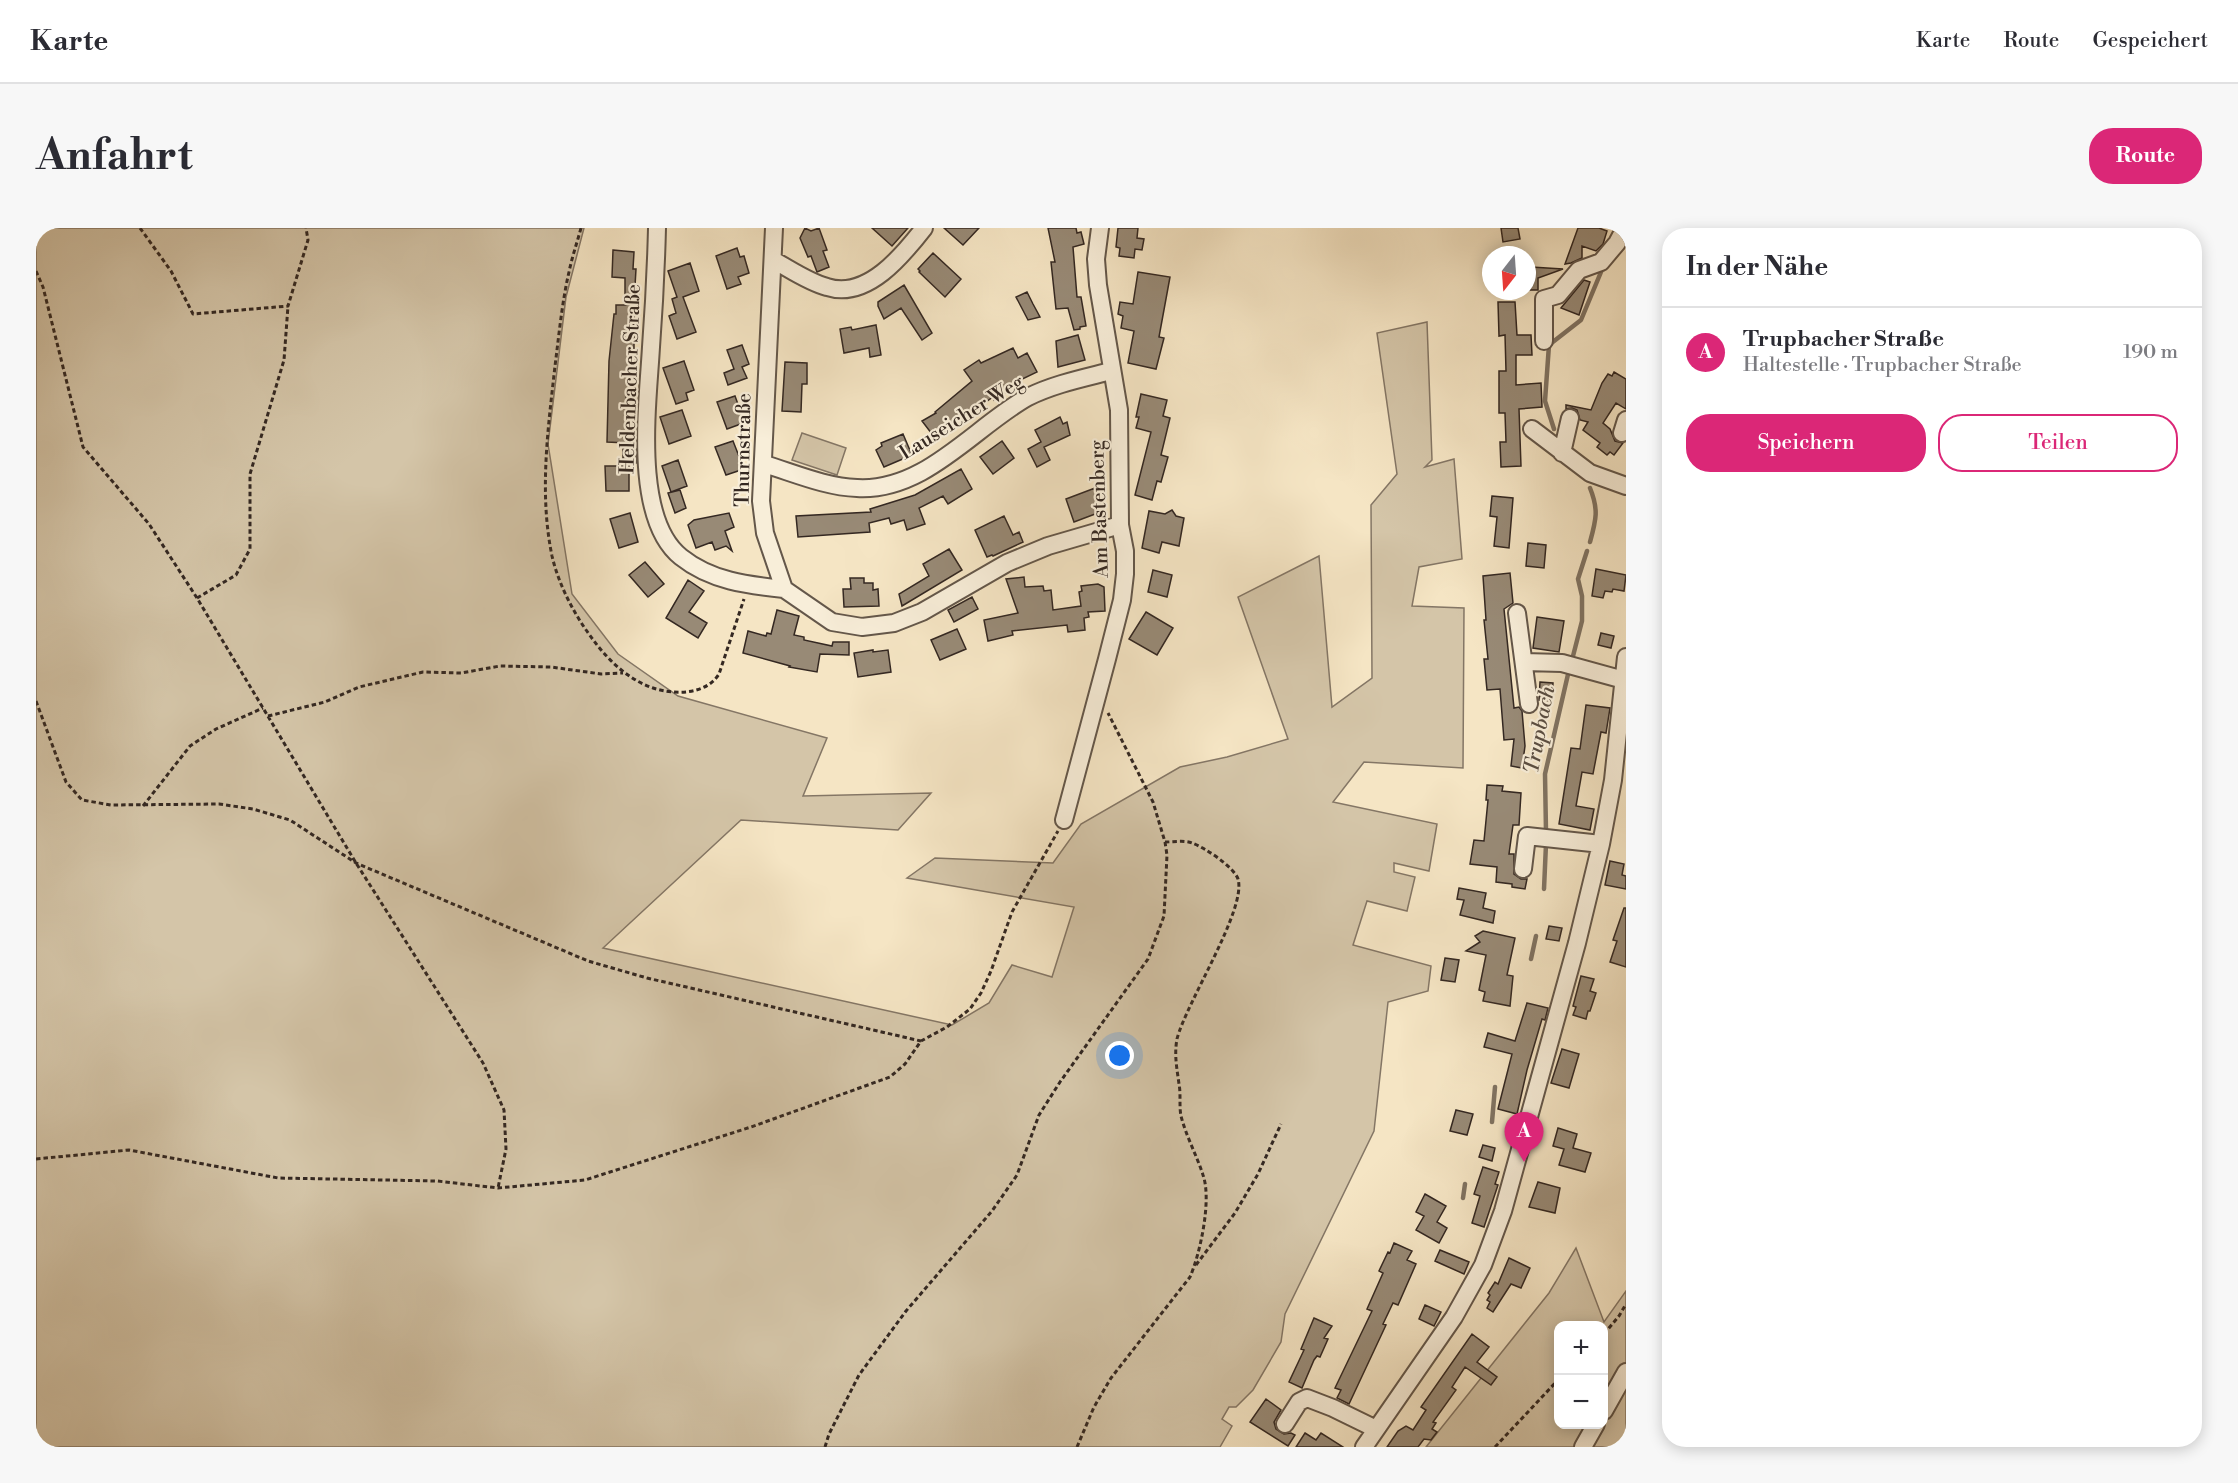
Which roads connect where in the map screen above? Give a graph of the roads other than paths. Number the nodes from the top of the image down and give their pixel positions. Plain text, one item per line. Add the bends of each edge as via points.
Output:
1 (657, 228) edge
2 (774, 228) edge
3 (924, 228) edge
4 (1100, 228) edge
5 (1625, 228) edge
6 (773, 260) junction
7 (1544, 341) dead end
8 (1111, 371) junction
9 (1570, 418) dead end
10 (1532, 429) dead end
11 (1562, 453) junction
12 (764, 464) junction
13 (1626, 486) edge
14 (1120, 525) junction
15 (784, 589) junction
16 (1517, 613) dead end
17 (1626, 657) edge
18 (1524, 662) junction
19 (1623, 680) junction
20 (1529, 704) dead end
21 (1064, 820) road end
22 (1601, 844) junction
23 (1523, 869) dead end
24 (1626, 1372) edge
25 (1608, 1404) edge
26 (1285, 1424) dead end
27 (1376, 1429) junction
28 (1594, 1429) edge
29 (1364, 1447) edge
30 (1583, 1447) edge

1 - 15 street, Heldenbacher Straße via 647,459 654,512 665,538 679,556 696,568 718,578
2 - 6 street, Thurnstraße
3 - 6 street via 879,275 859,287 828,288
4 - 8 street, Am Bastenberg via 1098,285
5 - 7 street via 1601,262 1578,270 1558,295 1544,299
6 - 12 street, Thurnstraße
8 - 12 street, Lauseicher Weg via 1031,396 923,470 886,486 857,489
8 - 14 street, Am Bastenberg via 1119,410
9 - 11 street
10 - 11 street
11 - 13 street via 1590,473
12 - 15 street, Thurnstraße via 761,501 765,533
14 - 15 street via 1048,546 1007,563 922,612 894,623 862,627 831,622
14 - 21 street, Am Bastenberg via 1125,551 1122,600
16 - 18 street
17 - 19 street
18 - 19 street via 1568,664
18 - 20 street
19 - 22 street via 1613,780
22 - 23 street via 1527,836
22 - 27 street via 1503,1211 1483,1265 1454,1317
24 - 25 street
26 - 27 street via 1299,1402 1307,1398
27 - 29 street
28 - 30 street

